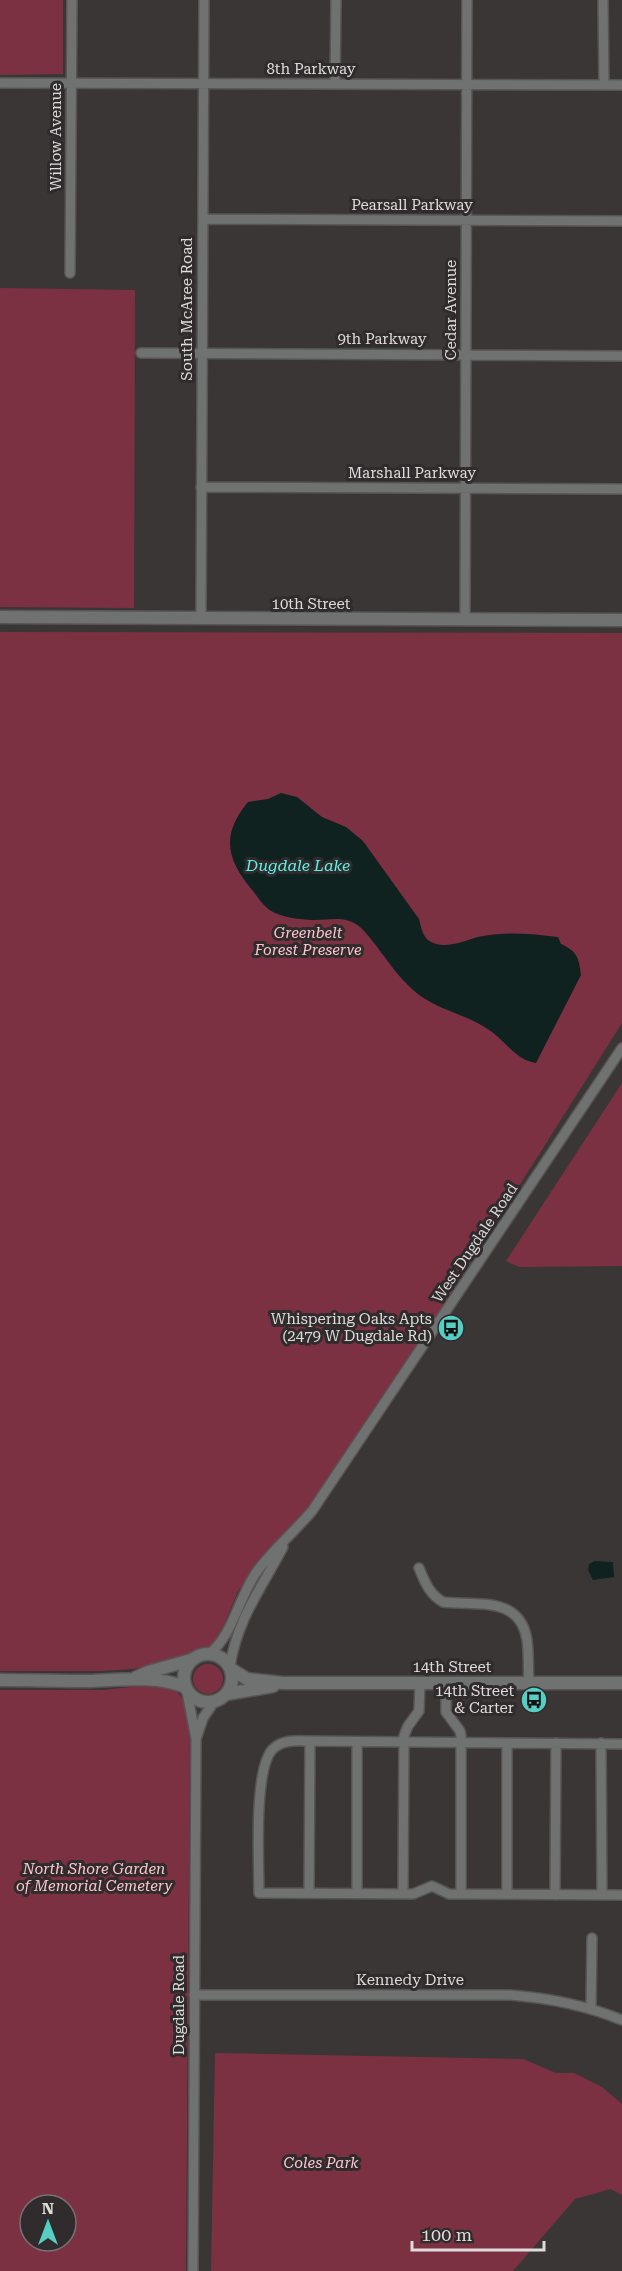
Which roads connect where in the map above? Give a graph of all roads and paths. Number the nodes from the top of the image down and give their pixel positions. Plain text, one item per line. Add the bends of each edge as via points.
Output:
1 (72, 0) edge
2 (204, 0) edge
3 (336, 0) edge
4 (467, 0) edge
5 (603, 0) edge
6 (0, 83) edge
7 (72, 83) junction
8 (203, 83) junction
9 (335, 84) junction
10 (467, 84) junction
11 (604, 85) junction
12 (622, 85) edge
13 (203, 219) junction
14 (466, 220) junction
15 (622, 221) edge
16 (70, 273) dead end
17 (141, 353) dead end
18 (202, 353) junction
19 (466, 355) junction
20 (622, 356) edge
21 (201, 486) junction
22 (466, 488) junction
23 (622, 489) edge
24 (0, 617) edge
25 (201, 618) junction
26 (465, 620) junction
27 (622, 621) edge
28 (622, 1048) edge
29 (287, 1540) junction
30 (419, 1568) dead end
31 (208, 1654) junction
32 (191, 1660) junction
33 (230, 1668) junction
34 (135, 1678) junction
35 (0, 1680) edge
36 (420, 1682) junction
37 (283, 1683) junction
38 (446, 1683) junction
39 (529, 1683) junction
40 (622, 1683) edge
41 (186, 1690) junction
42 (227, 1694) junction
43 (214, 1702) junction
44 (196, 1739) junction
45 (310, 1741) junction
46 (357, 1742) junction
47 (404, 1743) junction
48 (461, 1743) junction
49 (507, 1743) junction
50 (556, 1743) junction
51 (601, 1743) junction
52 (622, 1744) edge
53 (309, 1893) junction
54 (357, 1893) junction
55 (403, 1894) junction
56 (461, 1894) junction
57 (507, 1894) junction
58 (555, 1895) junction
59 (602, 1895) junction
60 (622, 1895) edge
61 (592, 1938) dead end
62 (194, 1995) junction
63 (591, 2007) junction
64 (622, 2020) edge
65 (193, 2271) edge

1 - 7 street, Willow Avenue
2 - 8 street, South McAree Road
3 - 9 street
4 - 10 street, Cedar Avenue
5 - 11 street
6 - 7 street, 8th Parkway
7 - 8 street, 8th Parkway
7 - 16 street, Willow Avenue
8 - 9 street, 8th Parkway
8 - 13 street, South McAree Road
9 - 10 street, 8th Parkway
10 - 11 street, 8th Parkway
10 - 14 street, Cedar Avenue
11 - 12 street, 8th Parkway
13 - 14 street, Pearsall Parkway
13 - 18 street, South McAree Road
14 - 15 street, Pearsall Parkway
14 - 19 street, Cedar Avenue
17 - 18 street, 9th Parkway
18 - 19 street, 9th Parkway
18 - 21 street, South McAree Road
19 - 20 street, 9th Parkway
19 - 22 street, Cedar Avenue
21 - 22 street, Marshall Parkway
21 - 25 street, South McAree Road
22 - 23 street, Marshall Parkway
22 - 26 street, Cedar Avenue
24 - 25 street, 10th Street
25 - 26 street, 10th Street
26 - 27 street, 10th Street
28 - 29 street, West Dugdale Road via 312,1511
29 - 31 street via 258,1570 225,1636
29 - 33 street via 245,1614
30 - 39 street via 429,1589 443,1602 503,1607 519,1618 527,1643
31 - 32 street
31 - 33 street via 221,1658
32 - 34 street
32 - 41 street via 184,1673
33 - 37 street, 14th Street via 247,1679
33 - 42 street via 232,1682
34 - 35 street
34 - 41 street via 168,1681
36 - 37 street, 14th Street
36 - 38 street, 14th Street
36 - 47 street via 419,1711 408,1726
37 - 42 street, 14th Street
38 - 39 street, 14th Street
38 - 48 street via 447,1712 460,1731
39 - 40 street, 14th Street
41 - 43 street via 199,1701
41 - 44 street
42 - 43 street
43 - 44 street
44 - 62 street, Dugdale Road
45 - 46 street
45 - 53 street
45 - 53 street via 280,1744 272,1749 264,1764 259,1893
46 - 47 street
46 - 54 street
47 - 48 street
47 - 55 street
48 - 49 street
48 - 56 street
49 - 50 street
49 - 57 street
50 - 51 street
50 - 58 street
51 - 52 street
51 - 59 street
53 - 54 street
54 - 55 street
55 - 56 street via 418,1893 432,1886 449,1894
56 - 57 street
57 - 58 street
58 - 59 street
59 - 60 street
61 - 63 street
62 - 63 street, Kennedy Drive via 510,1995
62 - 65 street, Dugdale Road
63 - 64 street, Kennedy Drive

